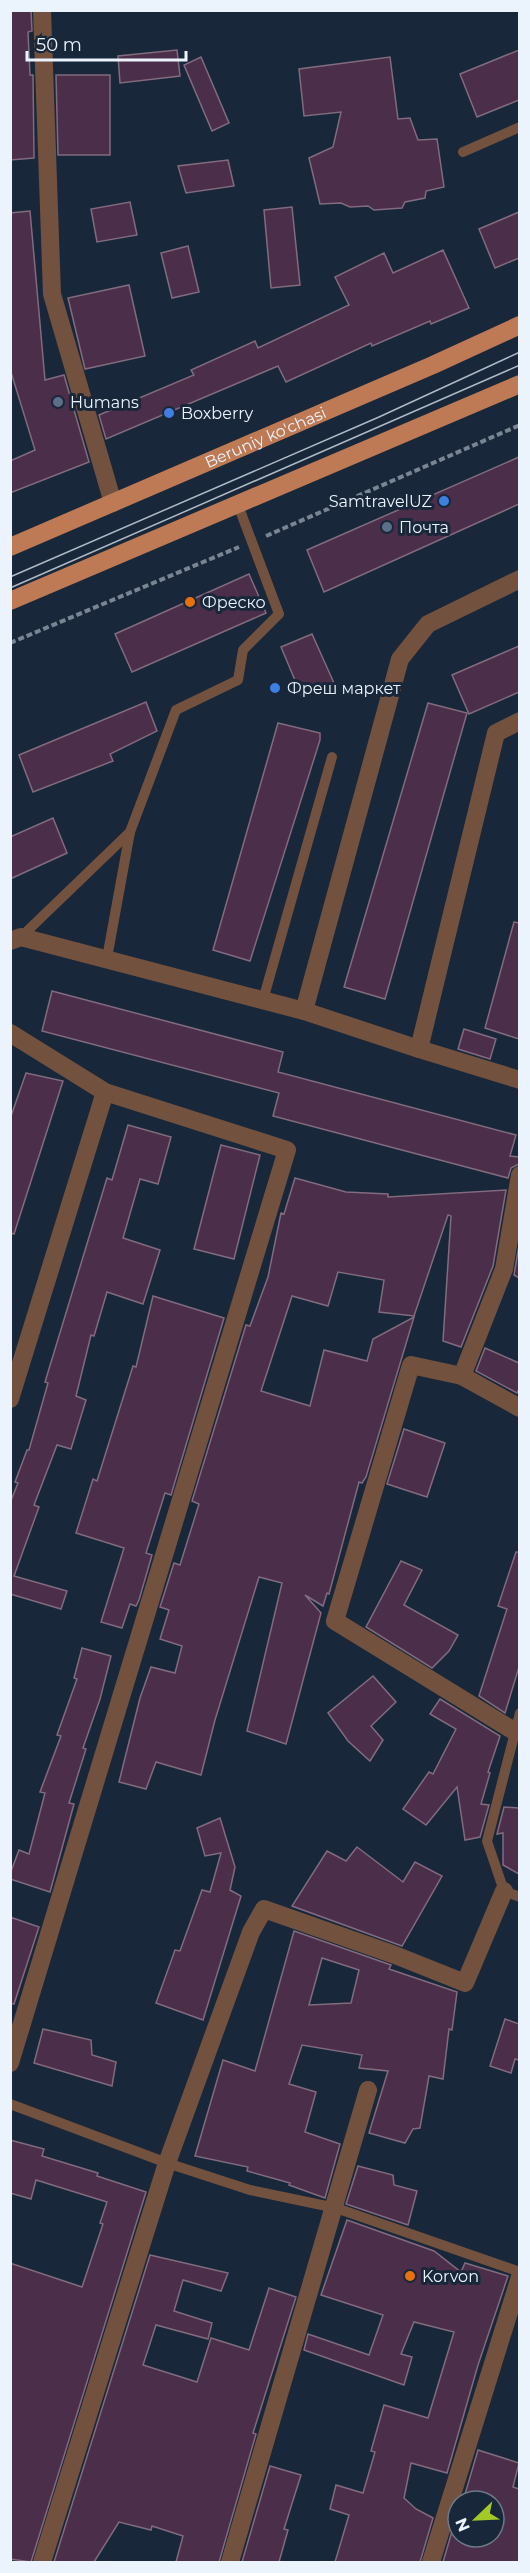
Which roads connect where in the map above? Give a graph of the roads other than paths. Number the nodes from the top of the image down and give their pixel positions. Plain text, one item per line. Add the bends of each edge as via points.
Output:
1 (42, 10) edge
2 (519, 127) edge
3 (463, 152) dead end
4 (519, 325) edge
5 (519, 384) edge
6 (113, 503) junction
7 (238, 505) junction
8 (10, 547) edge
9 (519, 579) edge
10 (10, 601) edge
11 (519, 722) edge
12 (332, 757) dead end
13 (130, 832) junction
14 (16, 939) edge
15 (107, 958) junction
16 (263, 1000) junction
17 (304, 1011) junction
18 (10, 1033) edge
19 (419, 1049) junction
20 (519, 1080) edge
21 (105, 1092) junction
22 (519, 1175) edge
23 (462, 1376) junction
24 (10, 1399) edge
25 (519, 1408) edge
26 (519, 1713) edge
27 (514, 1731) junction
28 (512, 1894) edge
29 (10, 2063) edge
30 (368, 2090) dead end
31 (10, 2104) edge
32 (167, 2163) junction
33 (336, 2208) junction
34 (519, 2272) edge
35 (519, 2277) edge
36 (42, 2562) edge
37 (230, 2562) edge
38 (431, 2562) edge

1 - 6 street via 52,294
2 - 3 lane
4 - 6 main road, Beruniy ko'chasi
5 - 7 main road
6 - 8 main road, Beruniy ko'chasi
7 - 10 main road
7 - 13 lane via 279,614 243,650 238,680 176,710
9 - 17 street via 428,624 400,659
11 - 19 street via 496,733
12 - 16 lane
13 - 14 lane
13 - 15 lane
14 - 15 street
15 - 16 street
16 - 17 street
17 - 19 street
18 - 21 street
19 - 20 street
21 - 24 street
21 - 29 street via 287,1150
22 - 23 street via 504,1269
23 - 25 street
23 - 27 street via 411,1365 335,1621
26 - 27 lane
27 - 28 lane via 487,1841
28 - 32 street via 465,1983 264,1910 251,1932
30 - 33 street
31 - 32 lane
32 - 33 lane via 250,2190
32 - 36 street
33 - 34 lane
33 - 37 street
35 - 38 street

